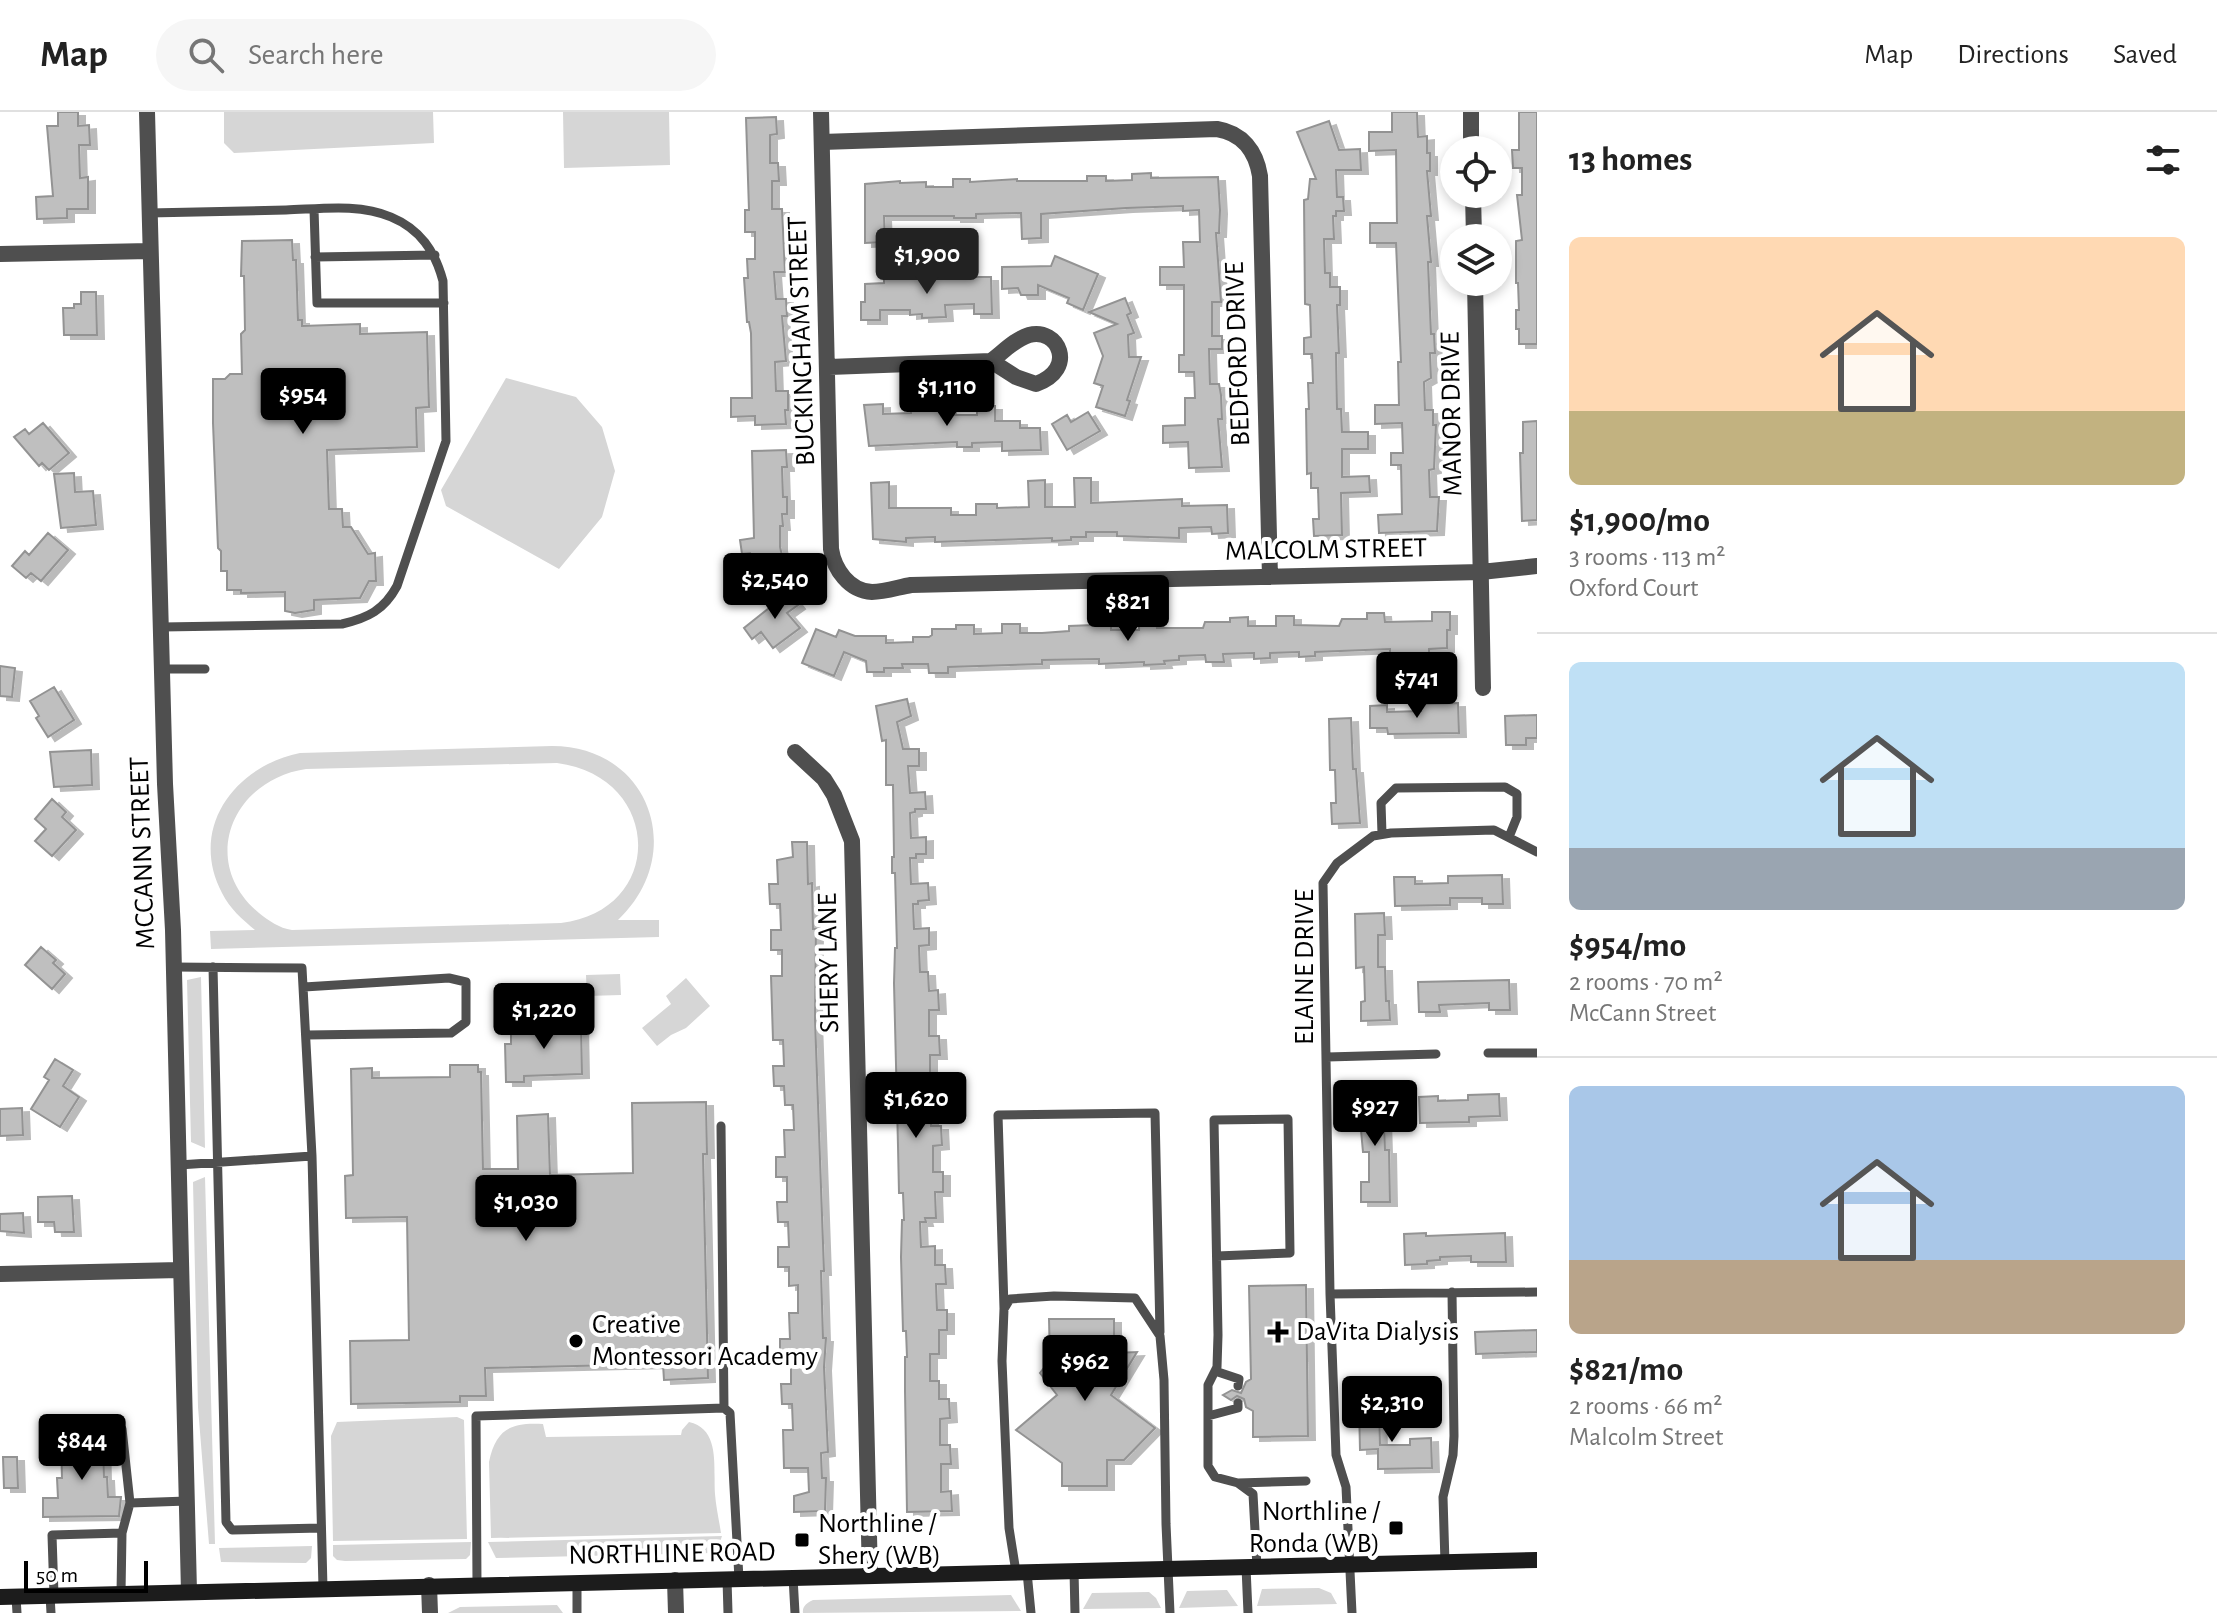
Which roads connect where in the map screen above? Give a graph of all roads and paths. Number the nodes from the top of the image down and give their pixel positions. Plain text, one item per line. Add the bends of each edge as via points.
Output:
1 (147, 112) edge
2 (821, 112) edge
3 (1471, 112) edge
4 (1471, 136) edge
5 (822, 142) junction
6 (314, 209) junction
7 (149, 213) junction
8 (150, 251) junction
9 (0, 254) edge
10 (435, 255) junction
11 (315, 257) junction
12 (1475, 296) edge
13 (444, 303) junction
14 (991, 361) dead end
15 (829, 367) junction
16 (1537, 566) edge
17 (836, 568) joint
18 (1481, 572) junction
19 (1270, 577) junction
20 (389, 601) junction
21 (389, 617) dead end
22 (162, 627) junction
23 (163, 669) junction
24 (205, 669) dead end
25 (1483, 688) dead end
26 (795, 752) dead end
27 (1382, 834) junction
28 (1509, 837) junction
29 (1537, 852) edge
30 (173, 967) junction
31 (213, 967) junction
32 (304, 987) junction
33 (307, 1035) junction
34 (1488, 1053) dead end
35 (1537, 1053) edge
36 (1436, 1054) dead end
37 (1327, 1057) junction
38 (721, 1126) dead end
39 (312, 1156) junction
40 (218, 1163) junction
41 (179, 1165) junction
42 (1217, 1256) junction
43 (180, 1270) junction
44 (0, 1274) edge
45 (1452, 1292) junction
46 (1537, 1292) edge
47 (1330, 1294) junction
48 (1004, 1309) junction
49 (1160, 1336) junction
50 (1215, 1371) junction
51 (1238, 1386) dead end
52 (1238, 1403) dead end
53 (724, 1408) junction
54 (1208, 1416) junction
55 (122, 1429) dead end
56 (1306, 1481) dead end
57 (1238, 1483) junction
58 (187, 1501) junction
59 (130, 1503) junction
60 (321, 1528) junction
61 (122, 1533) junction
62 (1537, 1560) edge
63 (1445, 1563) junction
64 (1351, 1565) junction
65 (1251, 1567) junction
66 (1169, 1569) junction
67 (1074, 1571) junction
68 (1022, 1572) junction
69 (870, 1576) junction
70 (793, 1577) junction
71 (733, 1579) junction
72 (675, 1580) junction
73 (577, 1582) junction
74 (477, 1584) junction
75 (429, 1585) junction
76 (323, 1588) junction
77 (189, 1592) junction
78 (121, 1593) junction
79 (52, 1595) junction
80 (11, 1602) edge
81 (51, 1613) edge
82 (430, 1613) edge
83 (577, 1613) edge
84 (676, 1613) edge
85 (728, 1613) edge
86 (795, 1613) edge
87 (1031, 1613) edge
88 (1075, 1613) edge
89 (1170, 1613) edge
90 (1248, 1613) edge
91 (1352, 1613) edge

1 - 7 street, MCCANN STREET
2 - 5 street, BUCKINGHAM STREET
3 - 4 street
5 - 15 street, BUCKINGHAM STREET
5 - 19 street, BEDFORD DRIVE via 1217,129 1251,149 1260,176
6 - 7 lane
6 - 10 lane via 382,213 412,230
6 - 11 lane
7 - 8 street, MCCANN STREET
8 - 9 street
8 - 22 street, MCCANN STREET
10 - 11 lane
10 - 13 lane
11 - 13 lane via 317,303
12 - 18 street, MANOR DRIVE
13 - 20 lane via 446,441
14 - 15 street
15 - 17 street, BUCKINGHAM STREET via 831,549
16 - 18 street, MALCOLM STREET
17 - 19 street, MALCOLM STREET via 854,586 871,592 911,585
18 - 19 street, MALCOLM STREET
18 - 25 street, MANOR DRIVE
20 - 21 lane
20 - 22 lane via 363,619 342,624
22 - 23 street, MCCANN STREET
23 - 24 lane
23 - 30 street, MCCANN STREET
26 - 69 street, SHERY LANE via 824,779 852,841
27 - 28 lane, ELAINE DRIVE via 1494,830
27 - 28 lane via 1381,803 1396,788 1505,787 1517,794 1517,817
27 - 37 lane, ELAINE DRIVE via 1337,863 1323,883
28 - 29 lane, ELAINE DRIVE
30 - 31 lane
30 - 41 street, MCCANN STREET
31 - 32 lane via 302,968
31 - 40 lane
32 - 33 lane
32 - 33 lane via 449,978 466,982 466,1022 451,1033
33 - 39 lane
34 - 35 lane
36 - 37 lane
37 - 47 lane, ELAINE DRIVE
38 - 53 lane
39 - 40 lane
39 - 60 lane
40 - 41 lane
40 - 60 lane via 226,1522 232,1530
41 - 43 street, MCCANN STREET
42 - 42 lane via 1214,1120 1288,1119 1290,1253
42 - 50 lane
43 - 44 street
43 - 58 street, MCCANN STREET
45 - 46 lane
45 - 47 lane
45 - 63 lane via 1454,1436 1443,1497
47 - 64 lane, ELAINE DRIVE via 1336,1455 1346,1487
48 - 49 lane via 1010,1299 1135,1298
48 - 49 lane via 998,1115 1155,1113
48 - 68 lane via 1009,1528
49 - 66 lane
50 - 51 lane via 1239,1379
50 - 54 lane via 1208,1385
52 - 54 lane via 1238,1408
53 - 71 lane via 730,1413
53 - 74 lane via 476,1416
54 - 57 lane via 1208,1466 1215,1477
55 - 59 lane
56 - 57 lane
57 - 65 lane via 1253,1494
58 - 59 lane
58 - 77 street, MCCANN STREET
59 - 61 lane
60 - 76 lane
61 - 78 lane
61 - 79 lane via 52,1535
62 - 63 main road, NORTHLINE ROAD
63 - 64 main road, NORTHLINE ROAD
64 - 65 main road, NORTHLINE ROAD
64 - 91 lane, ELAINE DRIVE
65 - 66 main road, NORTHLINE ROAD
65 - 90 lane
66 - 67 main road, NORTHLINE ROAD
66 - 89 lane
67 - 68 main road, NORTHLINE ROAD
67 - 88 lane
68 - 69 main road, NORTHLINE ROAD
68 - 87 lane
69 - 70 main road, NORTHLINE ROAD
70 - 71 main road, NORTHLINE ROAD
70 - 86 lane
71 - 72 main road, NORTHLINE ROAD
71 - 85 lane
72 - 73 main road, NORTHLINE ROAD
72 - 84 street
73 - 74 main road, NORTHLINE ROAD
73 - 83 lane
74 - 75 main road, NORTHLINE ROAD
75 - 76 main road, NORTHLINE ROAD
75 - 82 street
76 - 77 main road, NORTHLINE ROAD
77 - 78 main road, NORTHLINE ROAD
78 - 79 main road, NORTHLINE ROAD
79 - 80 main road, NORTHLINE ROAD
79 - 81 lane

